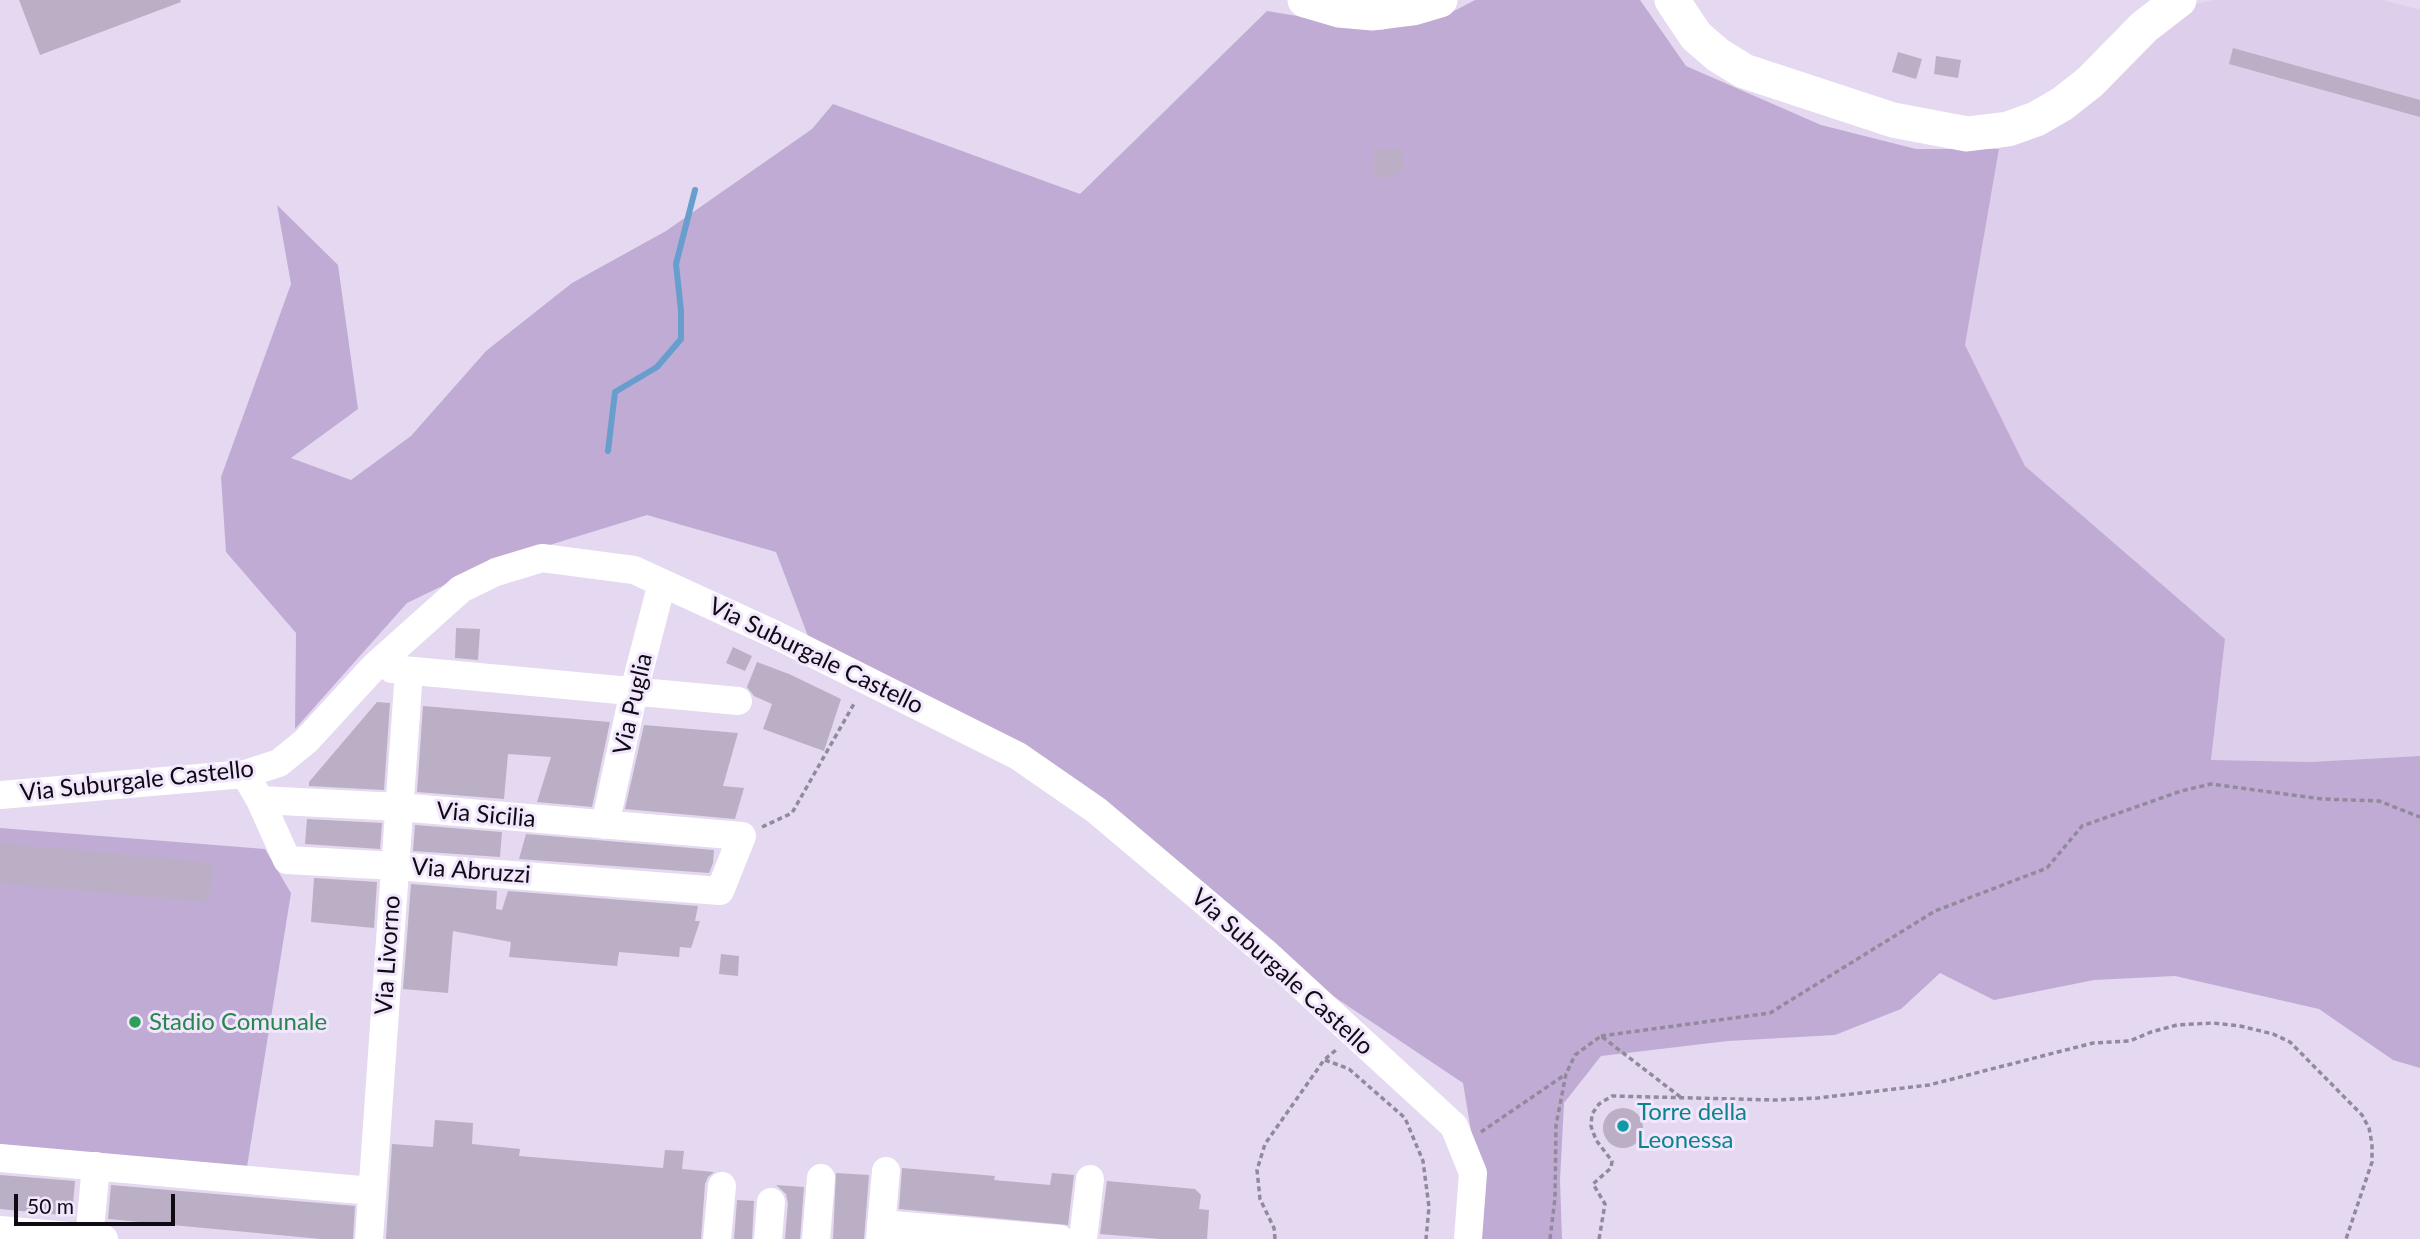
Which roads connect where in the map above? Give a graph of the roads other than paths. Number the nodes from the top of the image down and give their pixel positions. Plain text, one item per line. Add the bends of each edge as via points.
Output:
1 (1305, 0) edge
2 (1440, 0) edge
3 (1672, 0) edge
4 (2179, 0) edge
5 (662, 583) junction
6 (374, 667) junction
7 (409, 671) junction
8 (634, 691) junction
9 (738, 701) dead end
10 (245, 774) junction
11 (0, 795) edge
12 (260, 800) junction
13 (399, 807) junction
14 (605, 825) junction
15 (395, 866) junction
16 (720, 891) joint
17 (0, 1158) edge
18 (96, 1166) junction
19 (886, 1171) dead end
20 (821, 1178) dead end
21 (1090, 1180) dead end
22 (722, 1186) dead end
23 (372, 1191) junction
24 (771, 1202) dead end
25 (0, 1230) edge
26 (880, 1231) edge
27 (94, 1239) edge
28 (369, 1239) edge
29 (718, 1239) edge
30 (768, 1239) edge
31 (816, 1239) edge
32 (1060, 1239) edge
33 (1083, 1239) edge
34 (1468, 1239) edge

1 - 2 main road via 1373,13
3 - 4 main road via 1696,36 1744,71 1893,120 1967,134 2008,129 2062,104 2144,26
5 - 6 street, Via Suburgale Castello via 634,570 542,558 461,589
5 - 8 street, Via Puglia
5 - 34 street, Via Suburgale Castello via 1018,756 1096,810 1268,955 1454,1126 1473,1173
6 - 7 street
6 - 10 street, Via Suburgale Castello via 306,741 279,763
7 - 8 street
7 - 13 street, Via Livorno
8 - 9 street
8 - 14 street, Via Puglia
10 - 11 street, Via Suburgale Castello
10 - 12 street
12 - 13 street, Via Sicilia
12 - 15 street, Via Abruzzi via 287,860
13 - 14 street, Via Sicilia
13 - 15 street, Via Livorno
14 - 16 street, Via Sicilia via 741,836
15 - 16 street, Via Abruzzi
15 - 23 street, Via Livorno
17 - 18 street
18 - 23 street
18 - 27 street
19 - 26 street
20 - 31 street
21 - 33 street
22 - 29 street
23 - 28 street, Via Livorno
24 - 30 street
25 - 27 street
26 - 32 street

